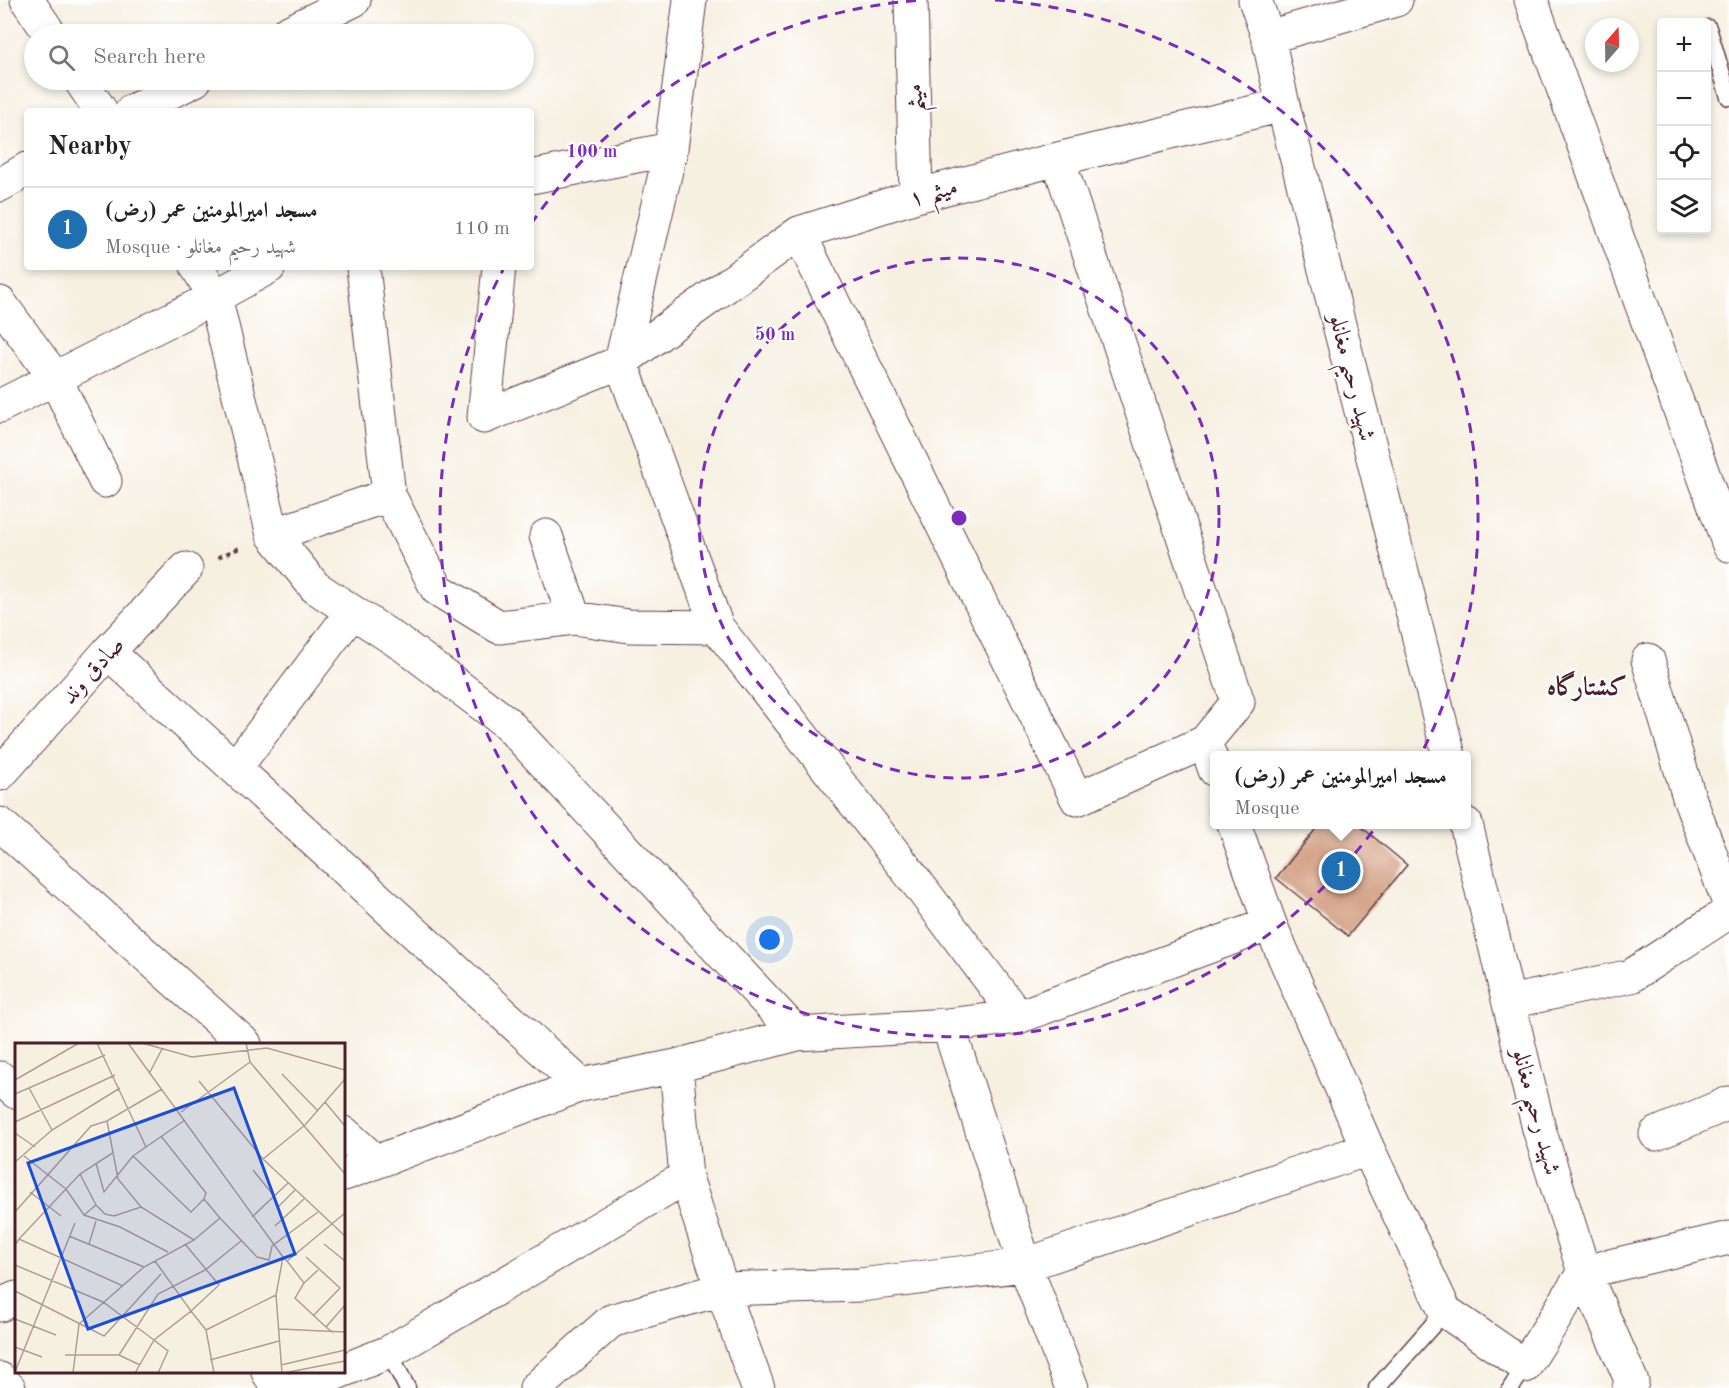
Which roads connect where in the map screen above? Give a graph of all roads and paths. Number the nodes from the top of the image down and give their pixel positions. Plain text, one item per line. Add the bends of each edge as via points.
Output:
1 (27, 0) edge
2 (354, 0) edge
3 (690, 0) edge
4 (911, 0) edge
5 (1255, 0) edge
6 (1396, 0) edge
7 (1531, 0) edge
8 (43, 24) edge
9 (305, 24) edge
10 (1268, 37) junction
11 (1711, 38) edge
12 (87, 90) edge
13 (175, 90) edge
14 (1729, 97) edge
15 (1283, 105) junction
16 (99, 108) edge
17 (138, 108) edge
18 (671, 149) junction
19 (1058, 159) junction
20 (24, 171) edge
21 (534, 176) edge
22 (0, 185) edge
23 (916, 196) junction
24 (799, 233) junction
25 (199, 270) edge
26 (264, 270) edge
27 (363, 270) edge
28 (499, 270) edge
29 (215, 297) junction
30 (0, 303) edge
31 (621, 362) junction
32 (55, 378) junction
33 (0, 406) edge
34 (105, 481) dead end
35 (389, 495) junction
36 (273, 535) junction
37 (546, 536) dead end
38 (1729, 545) edge
39 (186, 568) joint
40 (352, 612) junction
41 (574, 618) junction
42 (717, 627) junction
43 (108, 652) junction
44 (1648, 660) dead end
45 (1213, 751) edge
46 (1448, 751) edge
47 (1210, 756) edge
48 (236, 767) junction
49 (0, 774) edge
50 (0, 824) edge
51 (1235, 829) edge
52 (1467, 829) edge
53 (1729, 903) edge
54 (1729, 912) edge
55 (1270, 924) junction
56 (1509, 1002) junction
57 (1018, 1017) junction
58 (948, 1025) junction
59 (797, 1034) junction
60 (244, 1043) edge
61 (676, 1066) junction
62 (0, 1078) edge
63 (581, 1084) junction
64 (15, 1091) edge
65 (1729, 1103) edge
66 (345, 1134) edge
67 (1656, 1134) dead end
68 (1368, 1149) junction
69 (376, 1162) junction
70 (345, 1174) edge
71 (687, 1177) junction
72 (1729, 1238) edge
73 (1024, 1265) junction
74 (1584, 1272) junction
75 (722, 1289) junction
76 (15, 1298) edge
77 (0, 1305) edge
78 (1445, 1311) junction
79 (389, 1352) junction
80 (345, 1370) edge
81 (269, 1373) edge
82 (334, 1373) edge
83 (1518, 1377) edge
84 (0, 1379) edge
85 (1632, 1386) edge
86 (9, 1388) edge
87 (278, 1388) edge
88 (296, 1388) edge
89 (407, 1388) edge
90 (536, 1388) edge
91 (758, 1388) edge
92 (1072, 1388) edge
93 (1377, 1388) edge

1 - 8 street
2 - 9 street
3 - 18 street
4 - 23 street, میثم
5 - 10 street, شهید رحیم مغانلو
6 - 10 street
7 - 38 street
10 - 15 street, شهید رحیم مغانلو
11 - 14 lane
12 - 16 street
13 - 17 street
15 - 19 street, ۱ میثم
15 - 46 street, شهید رحیم مغانلو
18 - 21 street
18 - 31 street
19 - 23 street, ۱ میثم
19 - 45 street via 1238,702
20 - 22 street
23 - 24 street, ۱ میثم
24 - 31 street, ۱ میثم
24 - 47 street via 1077,800
25 - 29 street
26 - 29 street
27 - 35 street
28 - 31 street, ۱ میثم via 484,417
29 - 32 street
29 - 36 street
30 - 32 street
31 - 42 street
32 - 33 street
32 - 34 street
35 - 36 street
35 - 41 street via 437,589 499,627
36 - 39 path
36 - 40 street via 315,587
37 - 41 street
39 - 43 street, صادق وند
40 - 48 street
40 - 59 street via 406,646 507,723
41 - 42 street via 629,626
42 - 57 street
43 - 48 street
43 - 49 street, صادق وند
44 - 53 street via 1689,797
48 - 63 street
50 - 60 street
51 - 55 street
52 - 56 street, شهید رحیم مغانلو
54 - 56 street via 1631,976
55 - 57 street
55 - 68 street
56 - 74 street, شهید رحیم مغانلو via 1539,1129
57 - 58 street
58 - 59 street
58 - 73 street
59 - 61 street
61 - 63 street
61 - 71 street
62 - 64 street
63 - 69 street
65 - 67 street
66 - 69 street
68 - 73 street
68 - 78 street
69 - 70 street
71 - 75 street
71 - 79 street
72 - 74 street
73 - 75 street via 860,1285
73 - 92 street
74 - 83 street
74 - 85 street, شهید رحیم مغانلو
75 - 90 street via 611,1321
75 - 91 street
76 - 77 street
78 - 83 street
78 - 93 lane
79 - 80 street
79 - 89 lane
81 - 87 street
82 - 88 street
84 - 86 street

